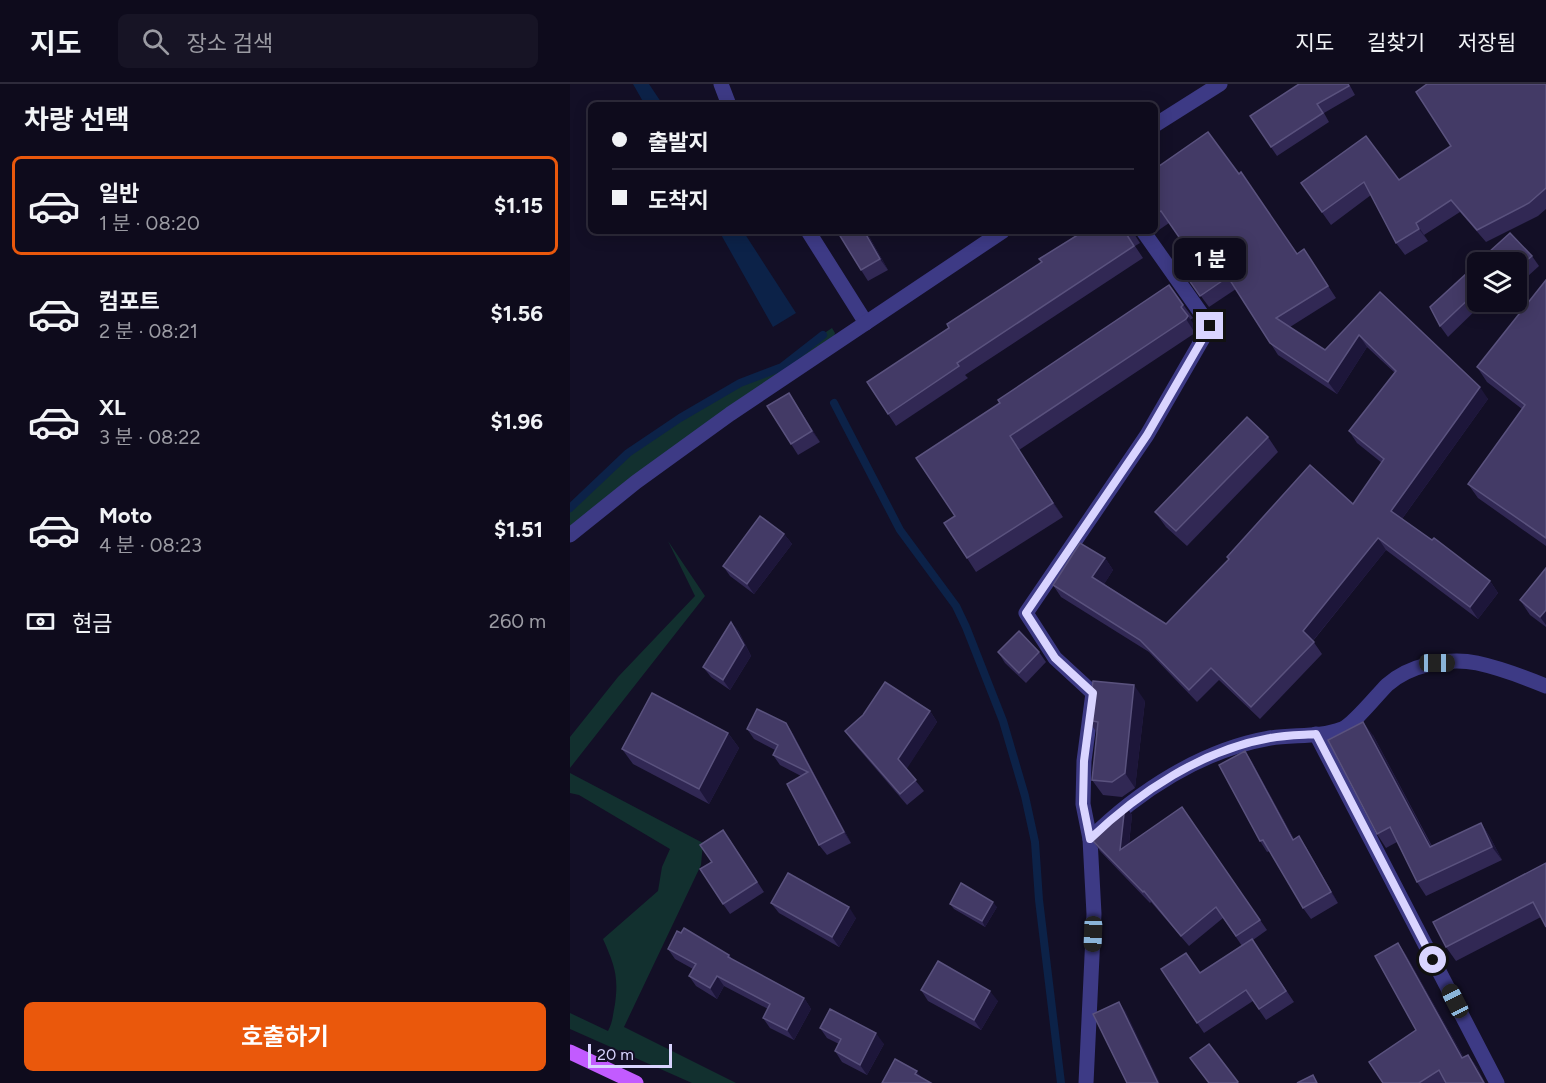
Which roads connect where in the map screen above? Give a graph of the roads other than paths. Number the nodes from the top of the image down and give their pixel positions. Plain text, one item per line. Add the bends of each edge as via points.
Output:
1 (721, 84) edge
2 (1220, 84) edge
3 (1195, 91) edge
4 (728, 102) edge
5 (1158, 122) edge
6 (810, 234) edge
7 (999, 234) edge
8 (1145, 234) edge
9 (866, 323) junction
10 (570, 535) edge
11 (1546, 686) edge
12 (1316, 734) junction
13 (1090, 839) junction
14 (570, 1052) edge
15 (636, 1083) edge
16 (1086, 1083) edge
17 (1497, 1083) edge

1 - 4 street
2 - 3 street
3 - 5 street
6 - 9 street
7 - 9 street
8 - 13 street via 1210,326 1147,435 1026,613 1055,658 1093,693 1083,804
9 - 10 street via 730,414
11 - 12 street via 1475,663 1437,663 1414,668 1390,683 1343,729
12 - 13 street via 1232,747 1188,767 1161,782
12 - 17 street
13 - 16 street via 1094,914
14 - 15 main road

